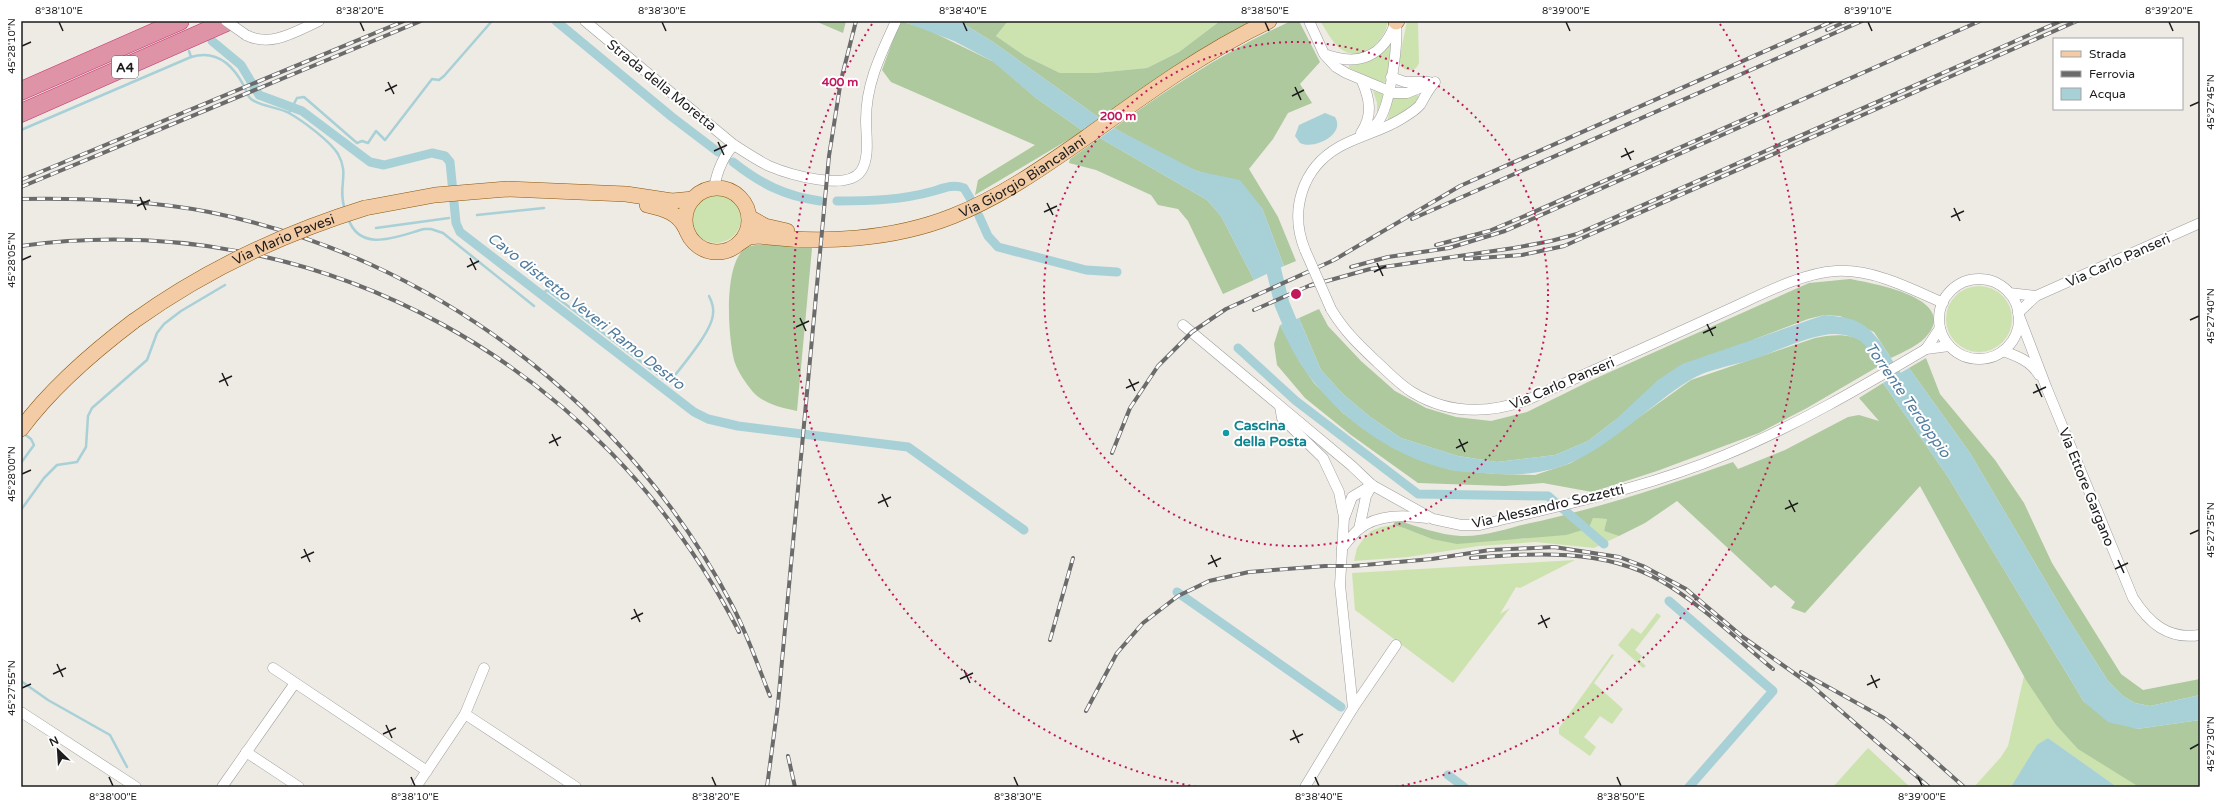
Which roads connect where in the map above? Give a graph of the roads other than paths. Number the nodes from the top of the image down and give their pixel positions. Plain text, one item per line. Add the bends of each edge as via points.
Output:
1 (180, 21) edge
2 (227, 21) edge
3 (319, 21) edge
4 (585, 21) edge
5 (1269, 21) edge
6 (1309, 21) edge
7 (1396, 21) edge
8 (895, 22) edge
9 (1324, 54) junction
10 (1391, 77) junction
11 (1362, 81) junction
12 (1435, 82) junction
13 (21, 91) edge
14 (1388, 91) junction
15 (21, 112) edge
16 (1358, 138) junction
17 (734, 145) junction
18 (714, 188) junction
19 (603, 194) junction
20 (693, 199) junction
21 (749, 217) junction
22 (2200, 223) edge
23 (686, 229) junction
24 (815, 238) junction
25 (738, 244) junction
26 (2009, 293) junction
27 (2036, 296) junction
28 (1943, 303) junction
29 (2018, 313) junction
30 (1183, 325) dead end
31 (1940, 328) junction
32 (1949, 346) junction
33 (1926, 349) junction
34 (2003, 351) junction
35 (2047, 389) junction
36 (1280, 406) junction
37 (21, 428) edge
38 (1372, 485) junction
39 (1344, 517) junction
40 (1433, 519) junction
41 (1359, 529) junction
42 (1342, 548) junction
43 (2200, 635) edge
44 (1396, 645) dead end
45 (273, 668) dead end
46 (484, 668) dead end
47 (295, 683) junction
48 (1352, 708) junction
49 (21, 712) edge
50 (465, 714) junction
51 (246, 752) junction
52 (427, 771) junction
53 (419, 786) edge
54 (136, 787) edge
55 (222, 787) edge
56 (299, 787) edge
57 (576, 787) edge
58 (1305, 787) edge

1 - 13 highway, A4
2 - 3 street, bridge via 246,35 269,41
2 - 15 highway, A4
4 - 17 street, Strada della Moretta
5 - 24 main road, Via Giorgio Biancalani via 1176,74 1046,165 986,201 913,229 867,237
6 - 9 street
7 - 9 street via 1378,50 1368,57 1340,60
7 - 10 street, Via Carlo Panseri via 1397,36
8 - 17 street, Strada della Moretta via 870,84 866,109 865,163 856,176 838,181 803,177 769,166
9 - 11 street via 1336,67
10 - 12 street via 1405,82
10 - 14 street, Via Carlo Panseri
11 - 14 street
11 - 16 street via 1370,105 1365,127
12 - 14 street via 1407,94
12 - 16 street, Via Carlo Panseri via 1427,91 1420,106 1400,120
14 - 16 street, Via Carlo Panseri via 1378,122
16 - 28 street, Via Carlo Panseri, bridge via 1339,147 1320,162 1303,188 1297,220 1305,250 1331,309 1353,341 1411,392 1457,410 1507,407 1527,400 1765,294 1812,276 1836,271 1872,275
17 - 18 street via 721,164
18 - 20 main road via 702,192
18 - 21 main road via 724,189 737,196 746,207
19 - 20 main road via 637,195 672,201
19 - 23 main road via 670,212 679,217
19 - 37 main road, Via Mario Pavesi, bridge via 533,189 453,193 365,208 315,224 268,243 204,275 134,321 84,361
20 - 23 main road via 687,208
21 - 24 main road via 770,228
21 - 25 main road via 746,231
22 - 27 street, Via Carlo Panseri
23 - 25 main road via 694,242 708,251 724,251
24 - 25 main road via 759,236 750,237
26 - 27 street
26 - 28 street via 2000,285 1976,280 1956,287
26 - 29 street
27 - 29 street, Via Carlo Panseri
28 - 31 street via 1939,315
29 - 34 street via 2016,334
29 - 35 street, Via Ettore Gargano
30 - 36 street, Via Alessandro Sozzetti
31 - 32 street
31 - 33 street, Via Alessandro Sozzetti
32 - 33 street, Via Alessandro Sozzetti
32 - 34 street via 1964,356 1978,359 1991,357
33 - 40 street, Via Alessandro Sozzetti via 1793,425 1724,456 1609,493 1480,525 1461,525
34 - 35 street, Via Ettore Gargano via 2023,359 2035,368
35 - 43 street, Via Ettore Gargano via 2133,598 2144,615 2157,627 2190,636
36 - 38 street, Via Alessandro Sozzetti
36 - 39 street via 1282,418 1323,458 1339,492
38 - 39 street via 1352,497
38 - 40 street, Via Alessandro Sozzetti
38 - 41 street via 1366,496
39 - 42 street
40 - 41 street via 1405,515 1382,518
41 - 42 street
42 - 48 street via 1340,585
44 - 48 street
45 - 47 street
46 - 50 street
47 - 51 street
47 - 52 street
48 - 58 street
49 - 54 street
50 - 52 street
50 - 57 street
51 - 55 street
51 - 56 street
52 - 53 street

